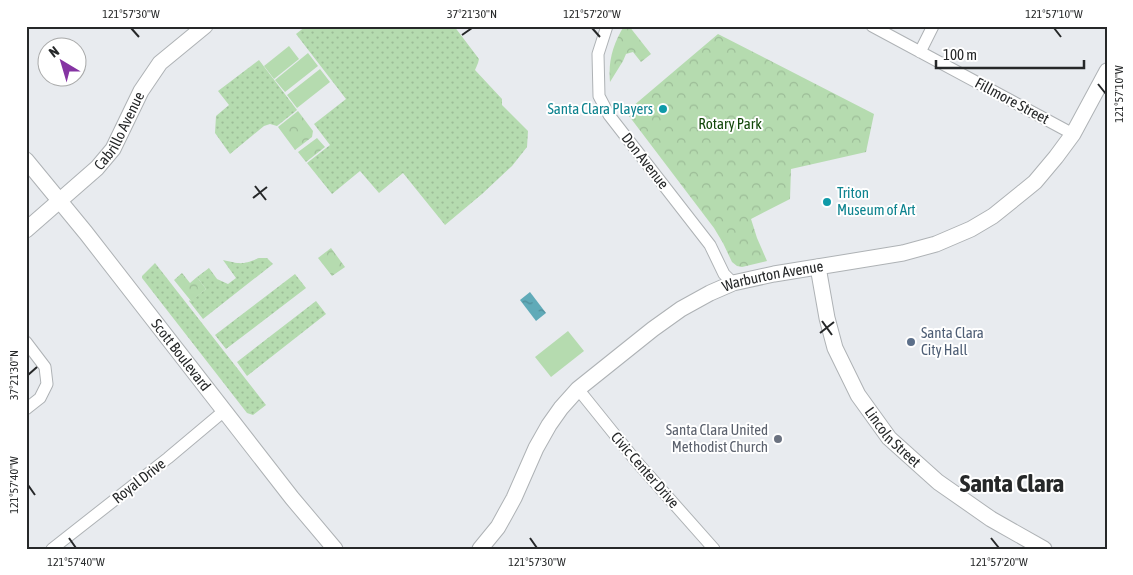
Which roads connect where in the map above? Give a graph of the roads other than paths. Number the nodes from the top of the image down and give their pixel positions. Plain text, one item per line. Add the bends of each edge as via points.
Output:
1 (205, 26) edge
2 (607, 26) edge
3 (872, 26) edge
4 (933, 26) edge
5 (920, 52) junction
6 (1107, 71) edge
7 (1073, 134) junction
8 (26, 160) edge
9 (60, 201) junction
10 (26, 230) edge
11 (818, 267) junction
12 (733, 284) junction
13 (26, 342) edge
14 (578, 389) junction
15 (26, 410) edge
16 (224, 411) junction
17 (52, 549) edge
18 (335, 549) edge
19 (480, 549) edge
20 (714, 549) edge
21 (1044, 549) edge

1 - 9 street, Cabrillo Avenue via 160,64 140,91 113,149
2 - 12 street, Don Avenue via 598,54 599,96 609,115 710,245 724,274
3 - 5 street, Fillmore Street
4 - 5 street
5 - 7 street, Fillmore Street
6 - 7 street, Warburton Avenue
7 - 11 street, Warburton Avenue via 1035,182 993,216 971,229 910,252
8 - 9 street, Scott Boulevard
9 - 10 street, Cabrillo Avenue
9 - 16 street, Scott Boulevard
11 - 12 street, Warburton Avenue
11 - 21 street, Lincoln Street via 836,348 858,395 889,438 953,493
12 - 14 street, Warburton Avenue via 681,310
13 - 15 street via 45,367 47,384 40,398
14 - 19 street, Warburton Avenue via 549,425 506,513
14 - 20 street, Civic Center Drive
16 - 17 street, Royal Drive
16 - 18 street, Scott Boulevard

